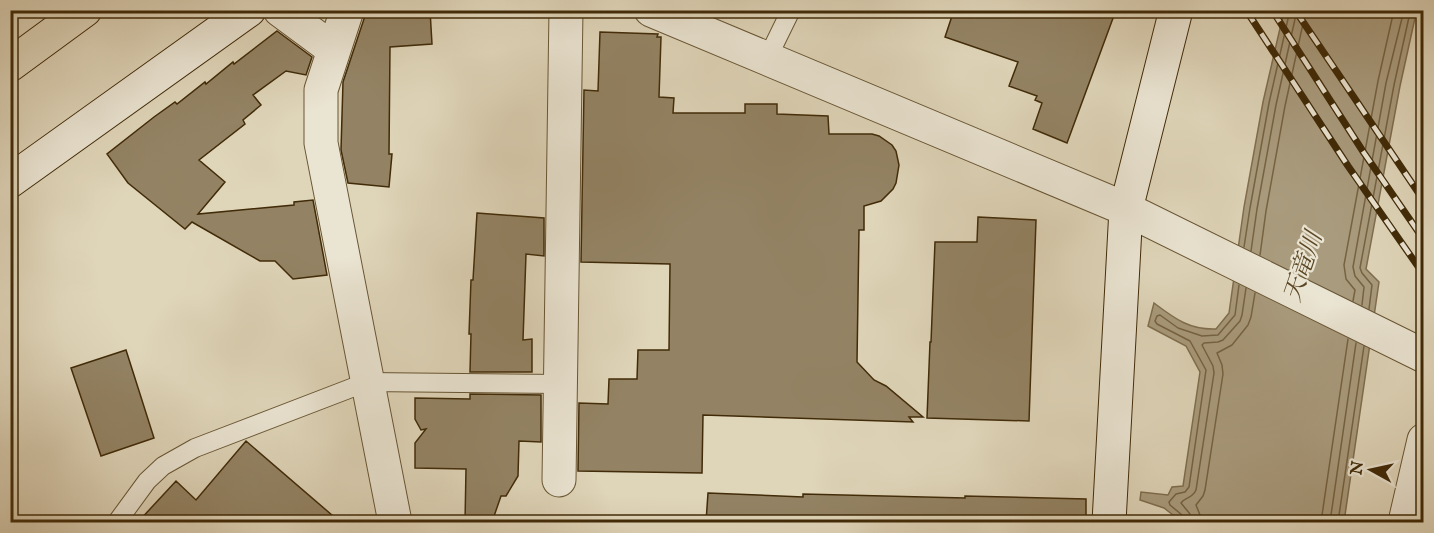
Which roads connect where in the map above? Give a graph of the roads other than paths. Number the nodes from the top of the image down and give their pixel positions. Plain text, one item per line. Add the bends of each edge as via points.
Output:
1 (85, 10) edge
2 (249, 10) edge
3 (280, 10) edge
4 (347, 10) edge
5 (566, 10) edge
6 (651, 10) edge
7 (791, 10) edge
8 (1176, 10) edge
9 (334, 50) junction
10 (767, 59) junction
11 (10, 65) edge
12 (10, 181) edge
13 (1126, 209) junction
14 (1421, 354) edge
15 (368, 382) junction
16 (561, 384) junction
17 (1424, 440) edge
18 (559, 480) dead end
19 (117, 522) edge
20 (395, 522) edge
21 (1109, 522) edge
22 (1405, 522) edge

1 - 11 highway
2 - 12 street
3 - 9 street
4 - 9 street
5 - 16 street
6 - 10 street
7 - 10 lane
8 - 13 street
9 - 15 street via 321,90 321,142
10 - 13 street
13 - 14 street
13 - 21 street
15 - 16 lane
15 - 19 lane via 195,448 163,466 147,481
15 - 20 street
16 - 18 street
17 - 22 street

